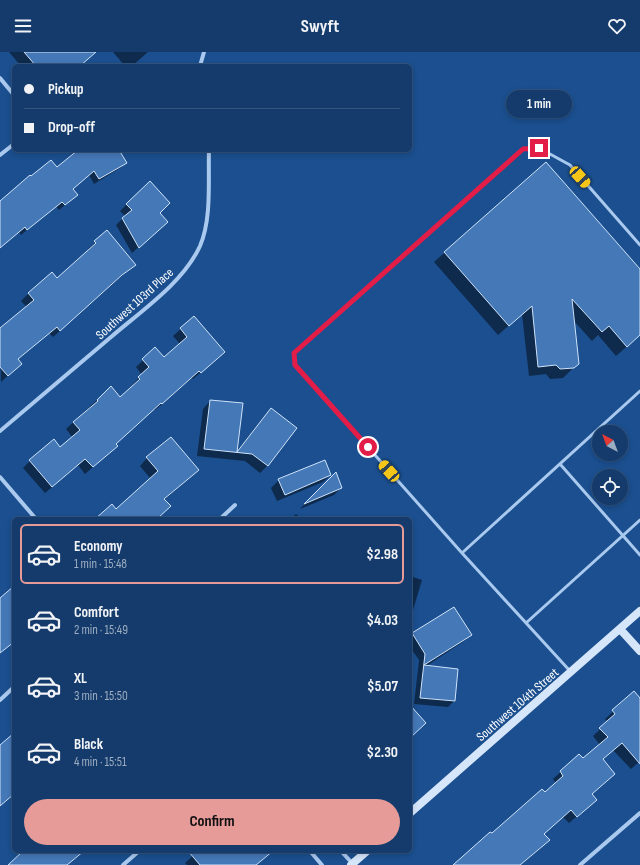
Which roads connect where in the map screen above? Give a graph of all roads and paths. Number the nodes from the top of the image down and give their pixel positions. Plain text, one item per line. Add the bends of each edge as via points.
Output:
1 (204, 52) edge
2 (201, 64) edge
3 (0, 78) edge
4 (12, 93) edge
5 (12, 146) edge
6 (209, 152) edge
7 (0, 155) edge
8 (640, 245) edge
9 (640, 391) edge
10 (0, 431) edge
11 (560, 464) junction
12 (0, 477) edge
13 (235, 505) dead end
14 (34, 517) edge
15 (222, 517) edge
16 (640, 520) edge
17 (623, 536) junction
18 (462, 553) junction
19 (640, 555) edge
20 (640, 612) edge
21 (526, 624) junction
22 (620, 629) junction
23 (640, 651) edge
24 (571, 673) junction
25 (12, 690) edge
26 (0, 700) edge
27 (412, 811) edge
28 (640, 813) edge
29 (137, 853) edge
30 (312, 853) edge
31 (344, 853) edge
32 (365, 853) edge
33 (352, 864) edge
34 (123, 865) edge
35 (322, 865) edge
36 (580, 865) edge

1 - 2 street
3 - 4 street
5 - 7 street
6 - 10 street, Southwest 103rd Place via 206,225 199,247 183,272 147,307
8 - 18 lane via 570,165 539,148 523,149 294,353 295,365
9 - 11 lane
11 - 17 lane
11 - 18 lane
12 - 14 street
13 - 15 street
16 - 17 lane
17 - 19 lane
17 - 21 lane
18 - 21 lane
20 - 22 main road, Southwest 104th Street
21 - 24 lane
22 - 23 main road
22 - 24 main road, Southwest 104th Street
24 - 27 main road, Southwest 104th Street
25 - 26 street
28 - 36 street
29 - 34 street
30 - 35 street
31 - 33 street
32 - 33 main road

